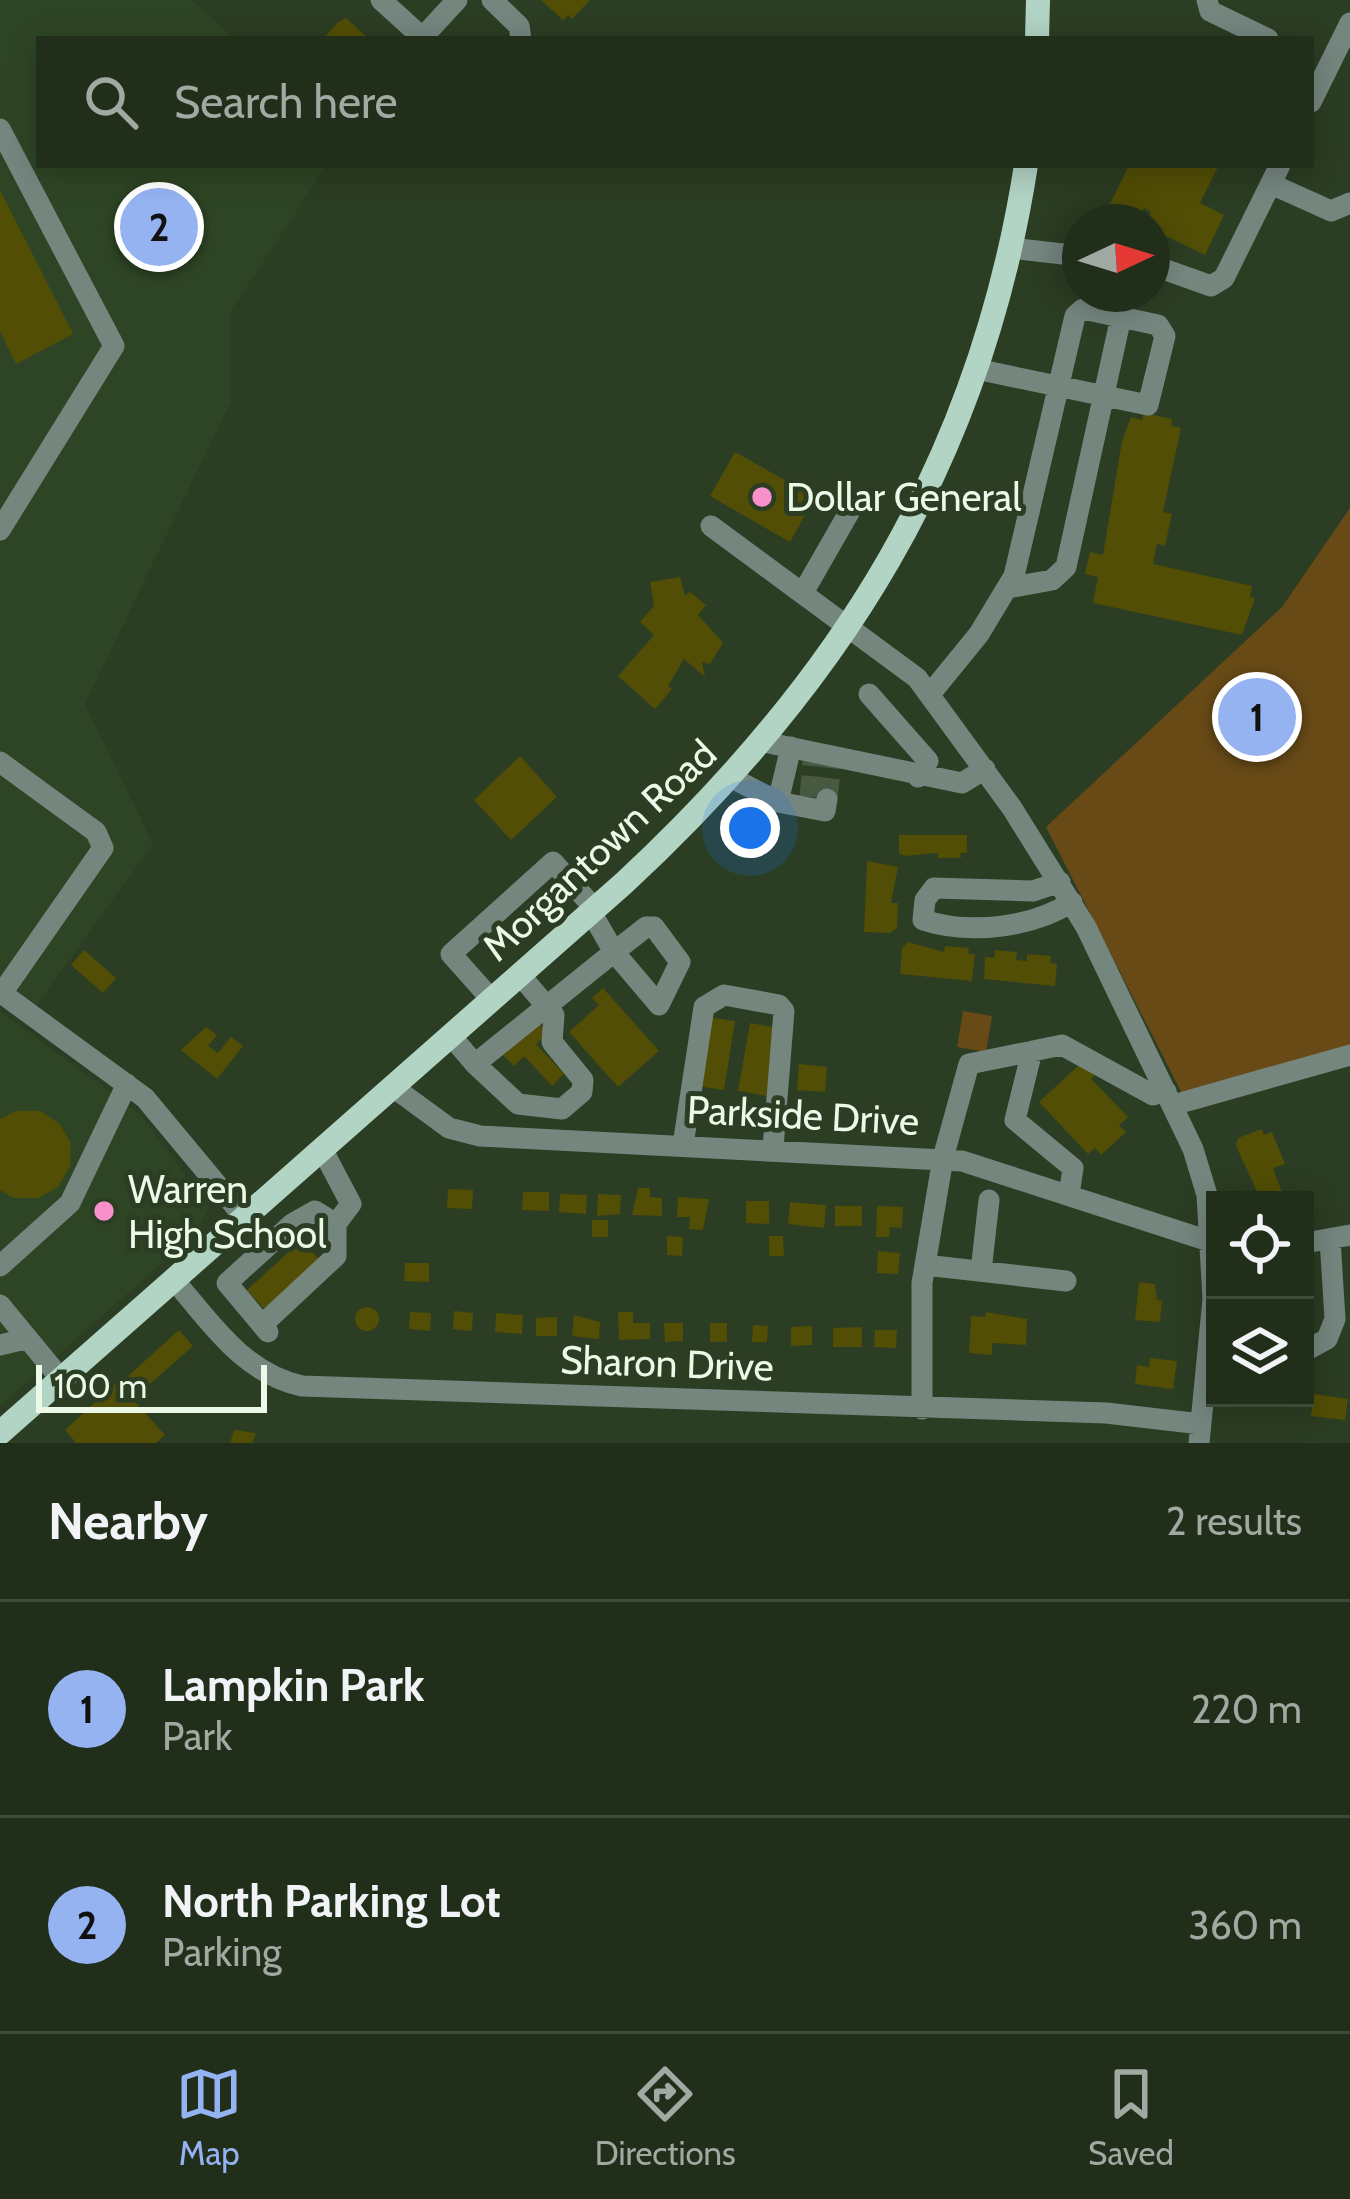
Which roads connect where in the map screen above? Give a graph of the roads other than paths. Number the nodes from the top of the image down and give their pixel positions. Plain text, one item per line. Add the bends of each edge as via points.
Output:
1 (381, 0) edge
2 (457, 0) edge
3 (492, 0) edge
4 (1038, 0) edge
5 (1207, 0) edge
6 (1350, 23) edge
7 (421, 36) edge
8 (425, 36) edge
9 (521, 36) edge
10 (1037, 36) edge
11 (1262, 36) edge
12 (1319, 64) edge
13 (0, 129) edge
14 (1025, 168) edge
15 (1275, 175) edge
16 (1350, 203) edge
17 (1010, 248) junction
18 (1062, 254) edge
19 (1170, 272) edge
20 (1120, 317) junction
21 (976, 369) junction
22 (1059, 388) junction
23 (1103, 396) junction
24 (851, 509) dead end
25 (711, 526) dead end
26 (0, 530) edge
27 (1008, 588) junction
28 (804, 591) junction
29 (852, 626) junction
30 (931, 693) junction
31 (869, 694) dead end
32 (960, 732) junction
33 (764, 742) junction
34 (791, 747) junction
35 (0, 761) edge
36 (923, 769) junction
37 (985, 769) junction
38 (732, 778) junction
39 (815, 801) dead end
40 (778, 802) junction
41 (1066, 892) junction
42 (593, 910) junction
43 (520, 975) junction
44 (1, 992) edge
45 (492, 1000) junction
46 (547, 1006) junction
47 (451, 1036) junction
48 (1032, 1051) junction
49 (1350, 1055) edge
50 (476, 1064) junction
51 (127, 1084) junction
52 (393, 1087) junction
53 (1170, 1098) junction
54 (562, 1109) junction
55 (559, 1141) junction
56 (683, 1145) junction
57 (773, 1148) junction
58 (322, 1149) junction
59 (943, 1158) junction
60 (1069, 1195) junction
61 (989, 1200) dead end
62 (1206, 1204) edge
63 (238, 1222) junction
64 (336, 1224) junction
65 (1340, 1237) edge
66 (1206, 1251) edge
67 (256, 1253) junction
68 (925, 1265) junction
69 (0, 1266) edge
70 (981, 1271) junction
71 (174, 1280) junction
72 (1066, 1281) dead end
73 (0, 1306) edge
74 (265, 1329) junction
75 (25, 1339) junction
76 (0, 1345) edge
77 (1314, 1346) edge
78 (242, 1358) junction
79 (61, 1378) junction
80 (1206, 1388) edge
81 (922, 1409) junction
82 (0, 1433) edge
83 (1200, 1433) edge

1 - 7 street
2 - 8 street
3 - 9 street
4 - 10 main road
5 - 11 street via 1210,11
6 - 12 street
13 - 26 street via 114,346
14 - 17 main road, Morgantown Road
15 - 16 street via 1330,212
15 - 19 street via 1224,278 1210,286
17 - 18 street
17 - 21 main road, Morgantown Road
20 - 22 street via 1078,312
20 - 23 street
20 - 23 street via 1163,328 1152,403
21 - 22 street
21 - 29 main road, Morgantown Road via 923,495
22 - 23 street
22 - 27 street
23 - 27 street via 1066,567 1052,580
24 - 28 street
25 - 28 street
27 - 30 street
28 - 29 street
29 - 30 street
29 - 33 main road, Morgantown Road
30 - 32 street
31 - 36 street
32 - 36 street
32 - 37 street
33 - 34 street
33 - 38 main road, Morgantown Road
34 - 36 street
34 - 40 street
35 - 44 street via 96,832 103,848
36 - 37 street via 962,783
37 - 41 street
38 - 40 street
38 - 42 main road, Morgantown Road
39 - 40 street
41 - 41 street via 1046,918 1005,926 923,920 934,888
41 - 53 street
42 - 43 main road, Morgantown Road
42 - 45 street via 553,862 451,954
42 - 46 street via 614,952
43 - 45 main road, Morgantown Road
43 - 46 street
44 - 51 street
45 - 47 main road, Morgantown Road
46 - 50 street
46 - 54 street via 556,1021 552,1042 584,1086
47 - 50 street
47 - 52 main road, Morgantown Road
48 - 53 street via 1061,1045
48 - 59 street via 969,1064
48 - 60 street via 1015,1120 1073,1168
49 - 53 street
50 - 54 street via 518,1104
51 - 63 street via 175,1128
51 - 69 street via 70,1203
52 - 55 street, Parkside Drive via 458,1132
52 - 58 main road, Morgantown Road
53 - 62 street via 1201,1169
54 - 55 street
55 - 56 street, Parkside Drive
56 - 57 street, Parkside Drive
56 - 57 street via 704,1007 724,995 784,1011
57 - 59 street, Parkside Drive
58 - 63 main road, Morgantown Road
58 - 64 street via 351,1204
59 - 60 street, Parkside Drive
59 - 68 street
60 - 66 street, Parkside Drive
61 - 70 street
63 - 67 street
63 - 71 main road, Morgantown Road
64 - 67 street via 315,1211
64 - 74 street via 336,1256
65 - 77 street via 1335,1319 1328,1339
67 - 74 street via 227,1282
68 - 70 street
68 - 81 street
70 - 72 street
71 - 78 street, Sharon Drive
71 - 79 main road, Morgantown Road
73 - 75 street
74 - 78 street
75 - 76 street
75 - 79 street
78 - 81 street, Sharon Drive via 274,1377 323,1388
79 - 82 main road, Morgantown Road
80 - 83 street
81 - 83 street, Sharon Drive via 1106,1413

